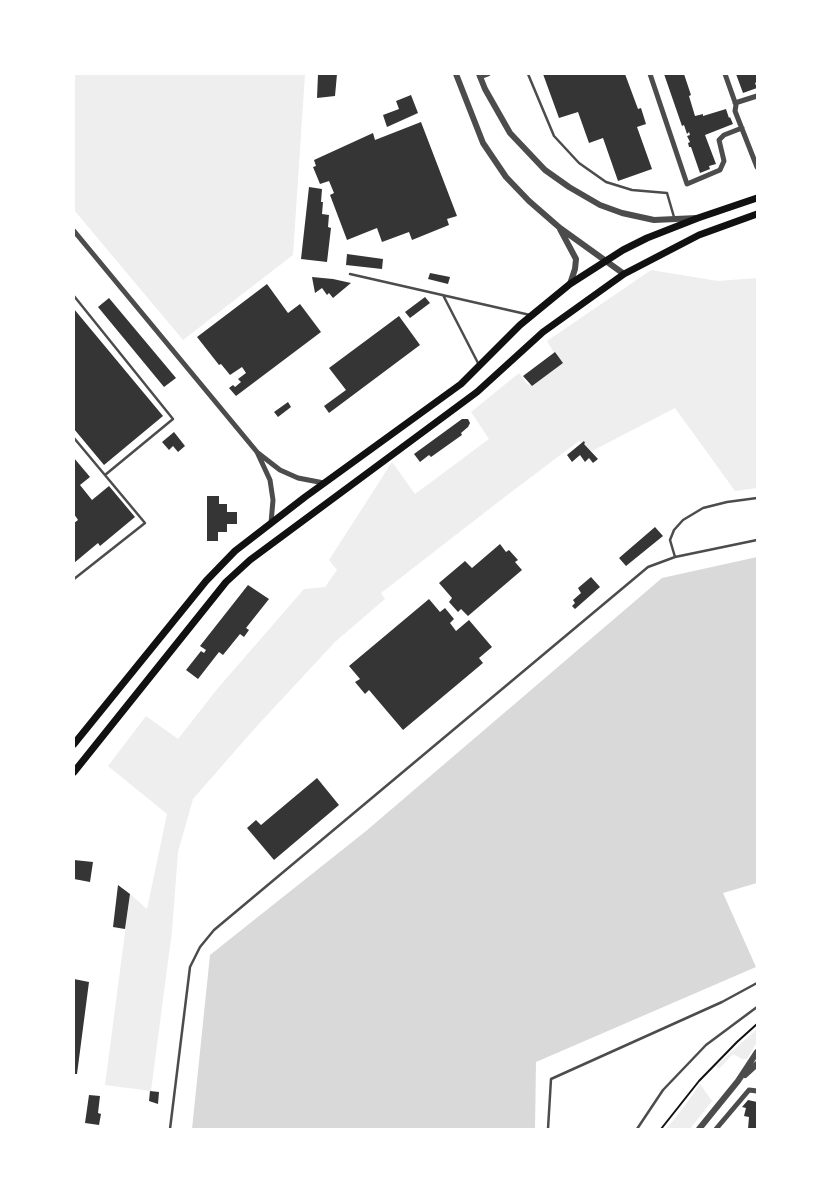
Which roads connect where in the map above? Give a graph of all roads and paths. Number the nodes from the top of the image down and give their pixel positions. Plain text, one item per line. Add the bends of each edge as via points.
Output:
1 (456, 74) edge
2 (488, 74) edge
3 (528, 74) edge
4 (650, 74) edge
5 (725, 74) edge
6 (480, 75) edge
7 (757, 96) edge
8 (736, 104) junction
9 (742, 128) junction
10 (757, 166) edge
11 (757, 198) edge
12 (757, 214) edge
13 (698, 218) junction
14 (675, 219) junction
15 (560, 228) junction
16 (74, 231) edge
17 (606, 261) junction
18 (350, 274) dead end
19 (624, 274) junction
20 (570, 284) junction
21 (443, 295) junction
22 (74, 296) edge
23 (531, 315) junction
24 (480, 365) junction
25 (74, 438) edge
26 (257, 452) junction
27 (105, 475) junction
28 (324, 483) junction
29 (757, 498) edge
30 (271, 523) junction
31 (757, 540) edge
32 (675, 557) junction
33 (74, 580) edge
34 (74, 744) edge
35 (74, 772) edge
36 (757, 983) edge
37 (757, 1007) edge
38 (757, 1024) edge
39 (757, 1052) edge
40 (757, 1064) edge
41 (738, 1081) junction
42 (757, 1091) edge
43 (170, 1129) edge
44 (548, 1129) edge
45 (637, 1129) edge
46 (662, 1129) edge
47 (699, 1129) edge
48 (716, 1129) edge

1 - 15 street via 483,143 506,177
2 - 6 street
3 - 14 lane via 554,136 579,164 606,182 632,190 667,193
4 - 9 street via 687,184 720,170 724,161 719,140
5 - 8 street
6 - 14 street via 510,133 545,170 600,205 654,220
7 - 8 street
8 - 9 street via 735,111
9 - 10 street
11 - 13 main road
12 - 19 main road via 699,235
13 - 14 street
13 - 17 main road via 646,238
15 - 17 street
15 - 20 street via 576,259
16 - 26 street
17 - 19 street
17 - 20 main road
18 - 21 lane
19 - 35 main road via 543,332 477,392 226,582
20 - 23 main road
21 - 23 lane
21 - 24 lane
22 - 27 lane via 174,419
23 - 24 main road
24 - 28 main road via 461,384
25 - 27 lane
26 - 28 street via 280,470 298,478
26 - 30 street via 270,480 273,500
27 - 33 lane via 145,523
28 - 30 main road
29 - 32 lane via 703,508 683,520 670,540
30 - 34 main road via 235,551 206,581
31 - 32 lane
32 - 43 lane via 648,567 200,946 190,967
36 - 44 lane via 551,1079
37 - 45 lane via 706,1045 663,1090
38 - 46 path via 699,1081
39 - 41 street
40 - 41 street
41 - 47 street
42 - 48 street via 749,1090

